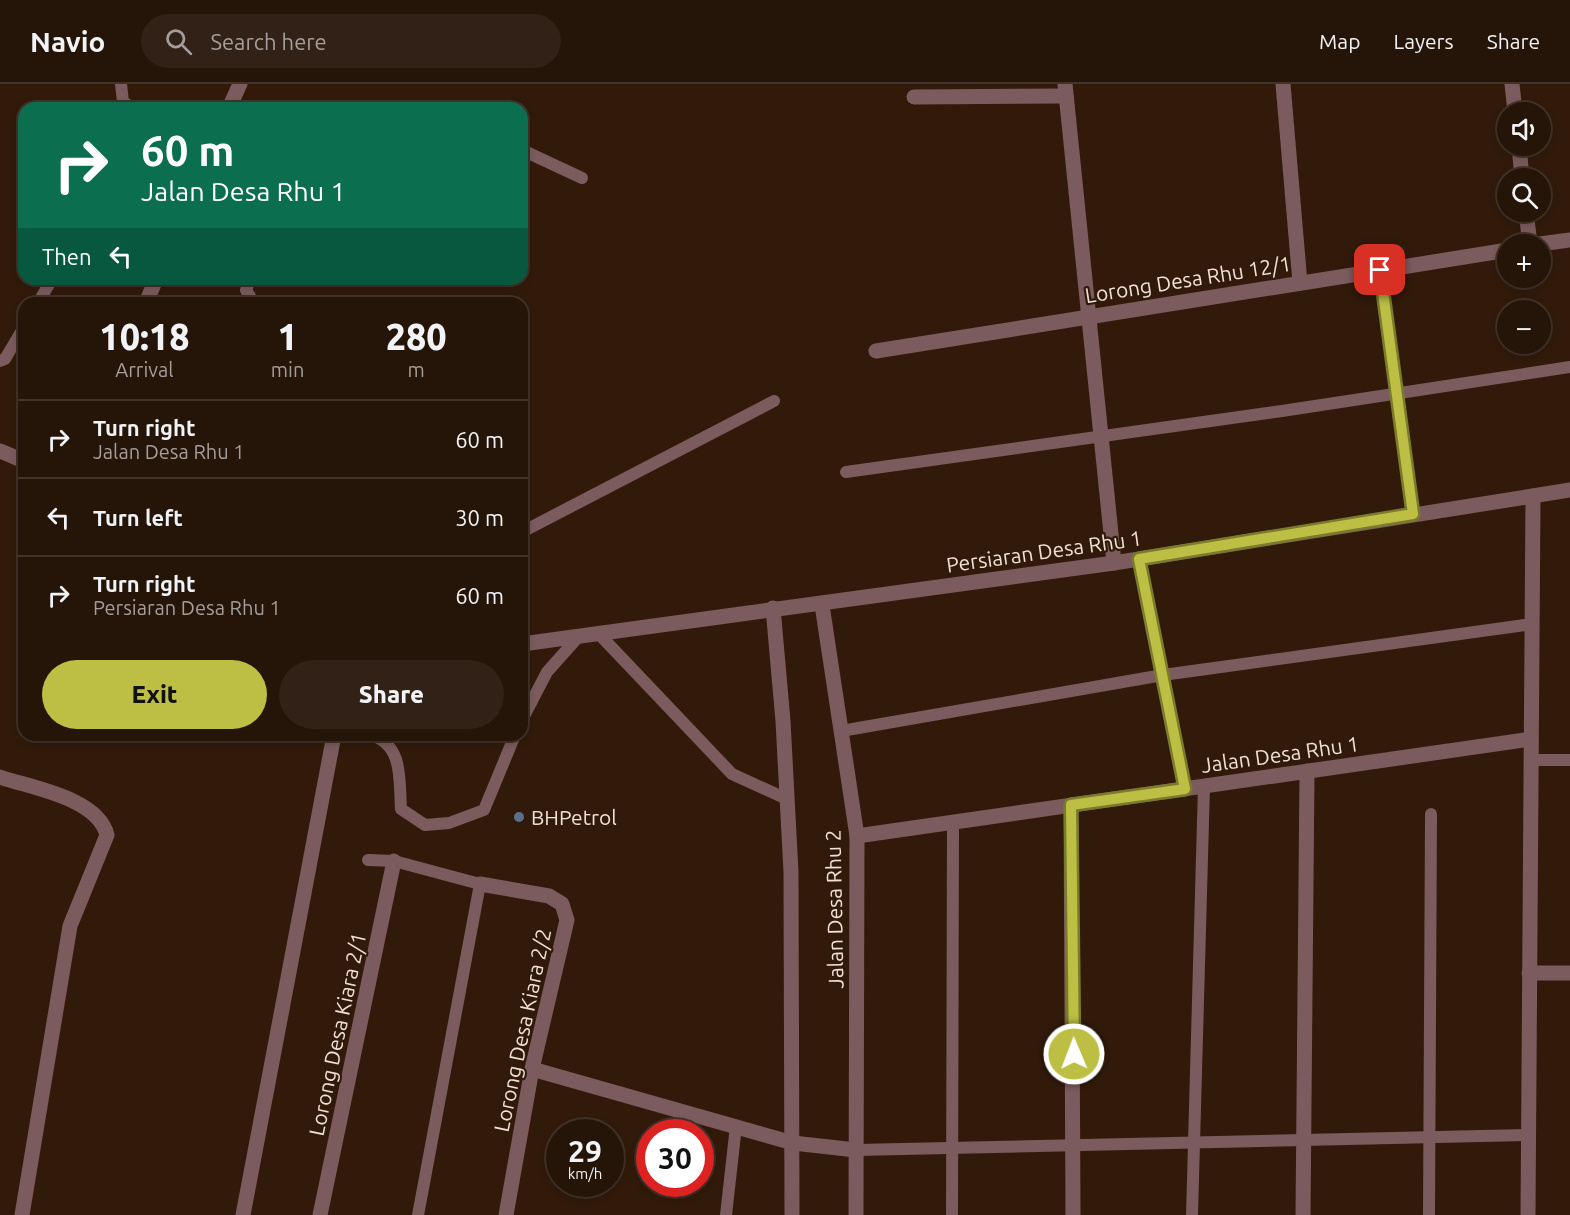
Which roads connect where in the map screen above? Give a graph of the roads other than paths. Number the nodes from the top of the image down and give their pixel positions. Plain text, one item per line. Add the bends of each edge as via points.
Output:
1 (121, 84) edge
2 (240, 84) edge
3 (1283, 84) edge
4 (1512, 84) edge
5 (1066, 90) edge
6 (914, 97) dead end
7 (124, 102) edge
8 (232, 102) edge
9 (1514, 102) edge
10 (528, 153) edge
11 (582, 178) dead end
12 (1570, 240) edge
13 (1551, 243) edge
14 (1497, 252) edge
15 (1380, 270) junction
16 (1300, 283) junction
17 (1089, 316) junction
18 (18, 337) edge
19 (876, 351) dead end
20 (0, 361) edge
21 (1570, 367) edge
22 (1397, 394) junction
23 (774, 401) dead end
24 (1101, 435) junction
25 (0, 451) edge
26 (18, 458) edge
27 (846, 472) dead end
28 (1570, 490) edge
29 (1533, 496) junction
30 (1413, 514) junction
31 (528, 529) edge
32 (1139, 559) junction
33 (1114, 563) junction
34 (822, 605) junction
35 (773, 608) junction
36 (1532, 624) junction
37 (598, 633) junction
38 (580, 636) junction
39 (528, 643) edge
40 (1163, 675) junction
41 (528, 708) edge
42 (841, 731) junction
43 (1531, 739) junction
44 (333, 741) edge
45 (384, 741) edge
46 (513, 741) edge
47 (1531, 760) junction
48 (1570, 760) edge
49 (1307, 771) junction
50 (0, 777) edge
51 (1204, 786) junction
52 (1185, 789) junction
53 (787, 799) junction
54 (1071, 805) junction
55 (1431, 814) dead end
56 (953, 823) junction
57 (856, 836) junction
58 (368, 860) dead end
59 (394, 861) junction
60 (480, 884) junction
61 (1530, 974) junction
62 (1570, 974) edge
63 (532, 1069) junction
64 (736, 1126) junction
65 (1528, 1134) junction
66 (1430, 1136) junction
67 (1304, 1139) junction
68 (1194, 1142) junction
69 (793, 1143) junction
70 (1074, 1145) junction
71 (952, 1148) junction
72 (856, 1150) junction
73 (22, 1215) edge
74 (243, 1215) edge
75 (320, 1215) edge
76 (418, 1215) edge
77 (506, 1215) edge
78 (726, 1215) edge
79 (792, 1215) edge
80 (856, 1215) edge
81 (952, 1215) edge
82 (1073, 1215) edge
83 (1192, 1215) edge
84 (1303, 1215) edge
85 (1430, 1215) edge
86 (1528, 1215) edge

1 - 7 lane
2 - 8 street
3 - 16 street
4 - 9 street
5 - 6 street
5 - 17 street
10 - 11 lane
12 - 13 street
14 - 15 street, Lorong Desa Rhu 12/1
15 - 16 street, Lorong Desa Rhu 12/1
15 - 22 lane
16 - 17 street, Lorong Desa Rhu 12/1
17 - 19 street, Lorong Desa Rhu 12/1
17 - 24 street
18 - 20 lane
21 - 22 lane
22 - 24 lane
22 - 30 lane
23 - 31 lane
24 - 27 lane
24 - 33 street
25 - 26 street
28 - 29 street, Persiaran Desa Rhu 1
29 - 30 street, Persiaran Desa Rhu 1
29 - 36 street
30 - 32 street, Persiaran Desa Rhu 1
32 - 33 street, Persiaran Desa Rhu 1
32 - 40 lane
33 - 34 street, Persiaran Desa Rhu 1
34 - 35 street, Persiaran Desa Rhu 1
34 - 42 street, Jalan Desa Rhu 2
35 - 37 street, Persiaran Desa Rhu 1
35 - 53 street
36 - 40 lane
36 - 43 street
37 - 38 street, Persiaran Desa Rhu 1
37 - 53 lane via 732,774
38 - 39 street, Persiaran Desa Rhu 1
38 - 41 lane via 547,672
40 - 42 lane
40 - 52 lane
42 - 57 street, Jalan Desa Rhu 2
43 - 47 street
43 - 49 street, Jalan Desa Rhu 1
44 - 74 street
45 - 46 lane via 398,758 401,809 425,825 449,823 484,810
47 - 48 lane
47 - 61 street
49 - 51 street, Jalan Desa Rhu 1
49 - 67 street
50 - 73 street via 78,803 104,823 107,835 70,926
51 - 52 street, Jalan Desa Rhu 1
51 - 68 lane
52 - 54 street, Jalan Desa Rhu 1
53 - 69 street
54 - 56 street, Jalan Desa Rhu 1
54 - 70 street
55 - 66 lane
56 - 57 street, Jalan Desa Rhu 1
56 - 71 lane
57 - 72 street, Jalan Desa Rhu 2
58 - 59 lane
59 - 60 lane
59 - 75 street, Lorong Desa Kiara 2/1
60 - 63 street, Lorong Desa Kiara 2/2 via 549,896 562,904 567,920
60 - 76 lane
61 - 62 street
61 - 65 street
63 - 64 street
63 - 77 street, Lorong Desa Kiara 2/2
64 - 69 street
64 - 78 lane
65 - 66 lane
65 - 86 street
66 - 67 lane
66 - 85 lane
67 - 68 lane
67 - 84 street
68 - 70 lane
68 - 83 lane
69 - 72 street
69 - 79 street
70 - 71 lane
70 - 82 street
71 - 72 lane
71 - 81 lane
72 - 80 street, Jalan Desa Rhu 2

